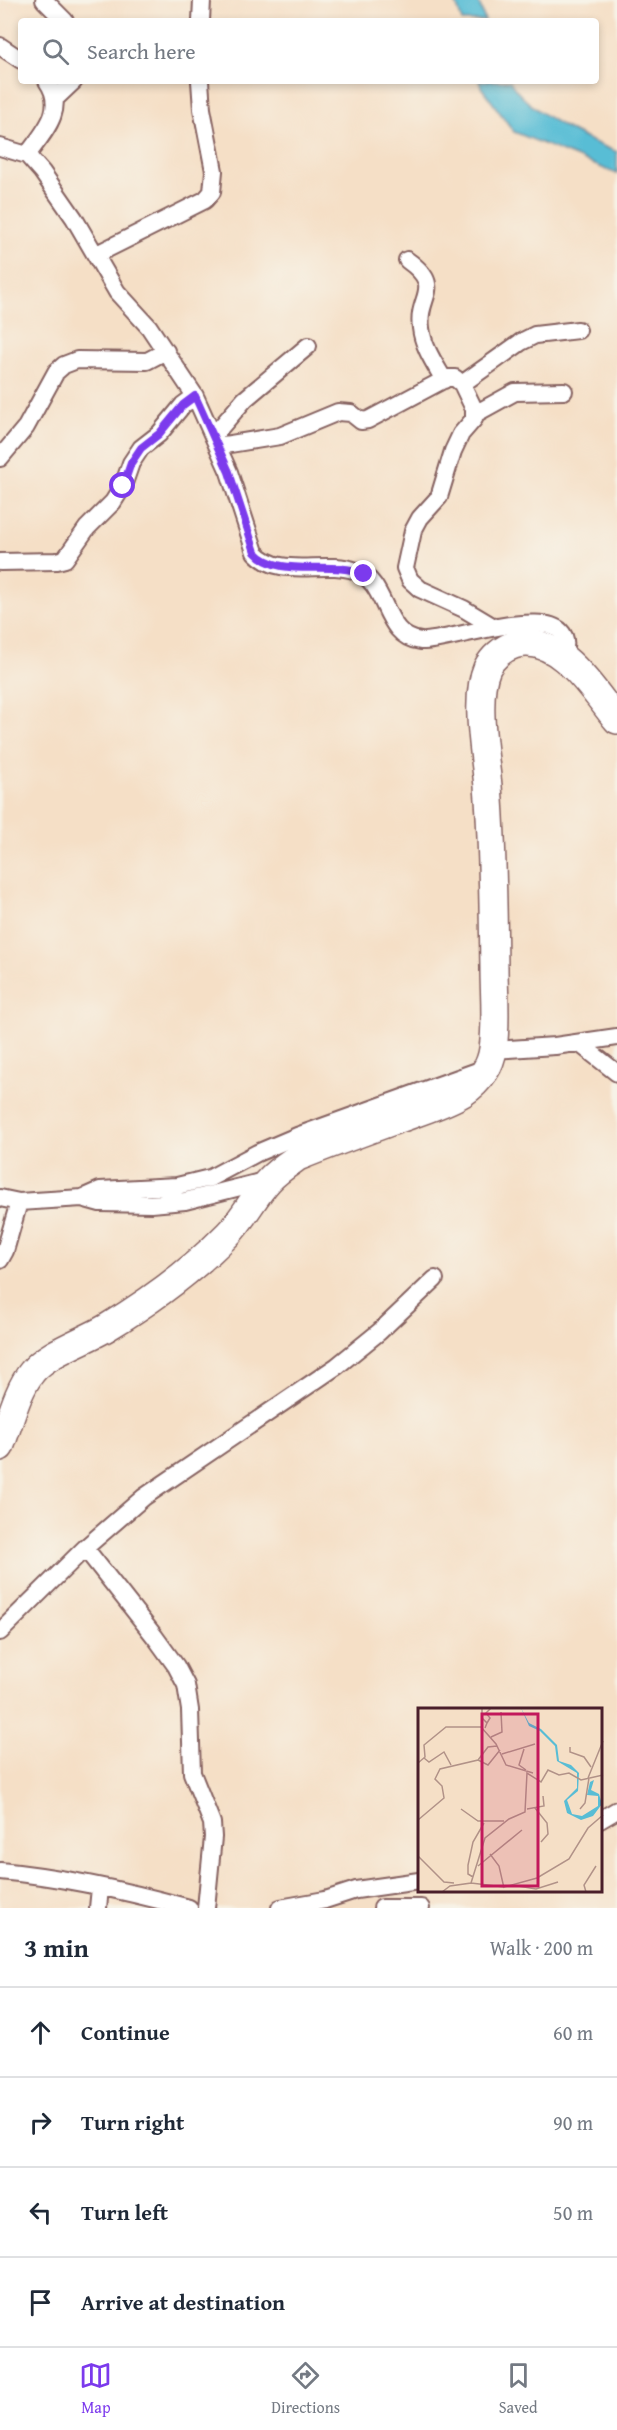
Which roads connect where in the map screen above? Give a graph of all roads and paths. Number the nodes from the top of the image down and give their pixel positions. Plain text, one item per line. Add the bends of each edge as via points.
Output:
1 (44, 0) edge
2 (202, 0) edge
3 (62, 18) edge
4 (201, 18) edge
5 (0, 46) edge
6 (18, 58) edge
7 (49, 84) edge
8 (71, 84) edge
9 (200, 84) edge
10 (56, 98) junction
11 (0, 147) edge
12 (27, 155) junction
13 (97, 254) junction
14 (407, 260) dead end
15 (578, 330) dead end
16 (308, 346) dead end
17 (166, 351) junction
18 (444, 380) junction
19 (462, 384) junction
20 (564, 391) dead end
21 (195, 396) junction
22 (475, 414) junction
23 (216, 440) junction
24 (0, 458) edge
25 (0, 562) edge
26 (494, 627) junction
27 (563, 656) junction
28 (617, 720) edge
29 (617, 1037) edge
30 (580, 1044) junction
31 (490, 1059) junction
32 (617, 1073) edge
33 (270, 1179) junction
34 (0, 1198) edge
35 (82, 1198) junction
36 (19, 1202) junction
37 (0, 1260) edge
38 (435, 1279) dead end
39 (0, 1447) edge
40 (85, 1548) junction
41 (0, 1632) edge
42 (617, 1810) edge
43 (602, 1819) edge
44 (0, 1871) edge
45 (418, 1881) edge
46 (100, 1888) junction
47 (98, 1908) edge
48 (189, 1908) edge
49 (206, 1908) edge
50 (280, 1908) edge
51 (382, 1908) edge
52 (421, 1908) edge

1 - 3 street
2 - 4 street
5 - 6 street
7 - 10 street
8 - 10 street
9 - 13 street via 214,171 212,192 205,200
10 - 12 street via 50,123
11 - 12 street
12 - 13 street
13 - 17 street via 117,292
14 - 18 street via 426,279 428,295 421,328 429,354
15 - 19 street via 535,335
16 - 23 street via 245,399
17 - 21 street
17 - 24 street via 147,361 77,360 64,365 56,372 26,427
18 - 19 street via 455,378
18 - 23 street via 364,421 351,413 338,412 279,436
19 - 22 street
20 - 22 street via 515,392
21 - 23 street
21 - 25 street via 141,448 123,486 65,559
22 - 26 street via 453,451 440,497 413,531 405,568 420,589
23 - 26 street via 255,552 264,561 275,566 340,567 364,574 373,582 399,632 418,641 430,642
26 - 27 street via 548,625 564,638
27 - 28 highway
27 - 31 highway via 538,643 510,646 487,669 482,690 494,955
29 - 30 street
30 - 31 street
30 - 32 street
31 - 33 highway via 477,1082 461,1094 298,1157
31 - 35 street via 257,1153 210,1178 177,1186 100,1190
33 - 35 street via 185,1201 100,1203
33 - 39 highway via 229,1233 194,1265 133,1311 33,1371
34 - 36 street
35 - 36 street
36 - 37 street
38 - 40 street via 380,1332 337,1366 144,1497
40 - 41 street
40 - 49 street via 155,1637 186,1685 192,1773 212,1823
42 - 43 street
44 - 46 street via 45,1875
45 - 50 street via 356,1890
46 - 47 street
46 - 48 street
51 - 52 street

